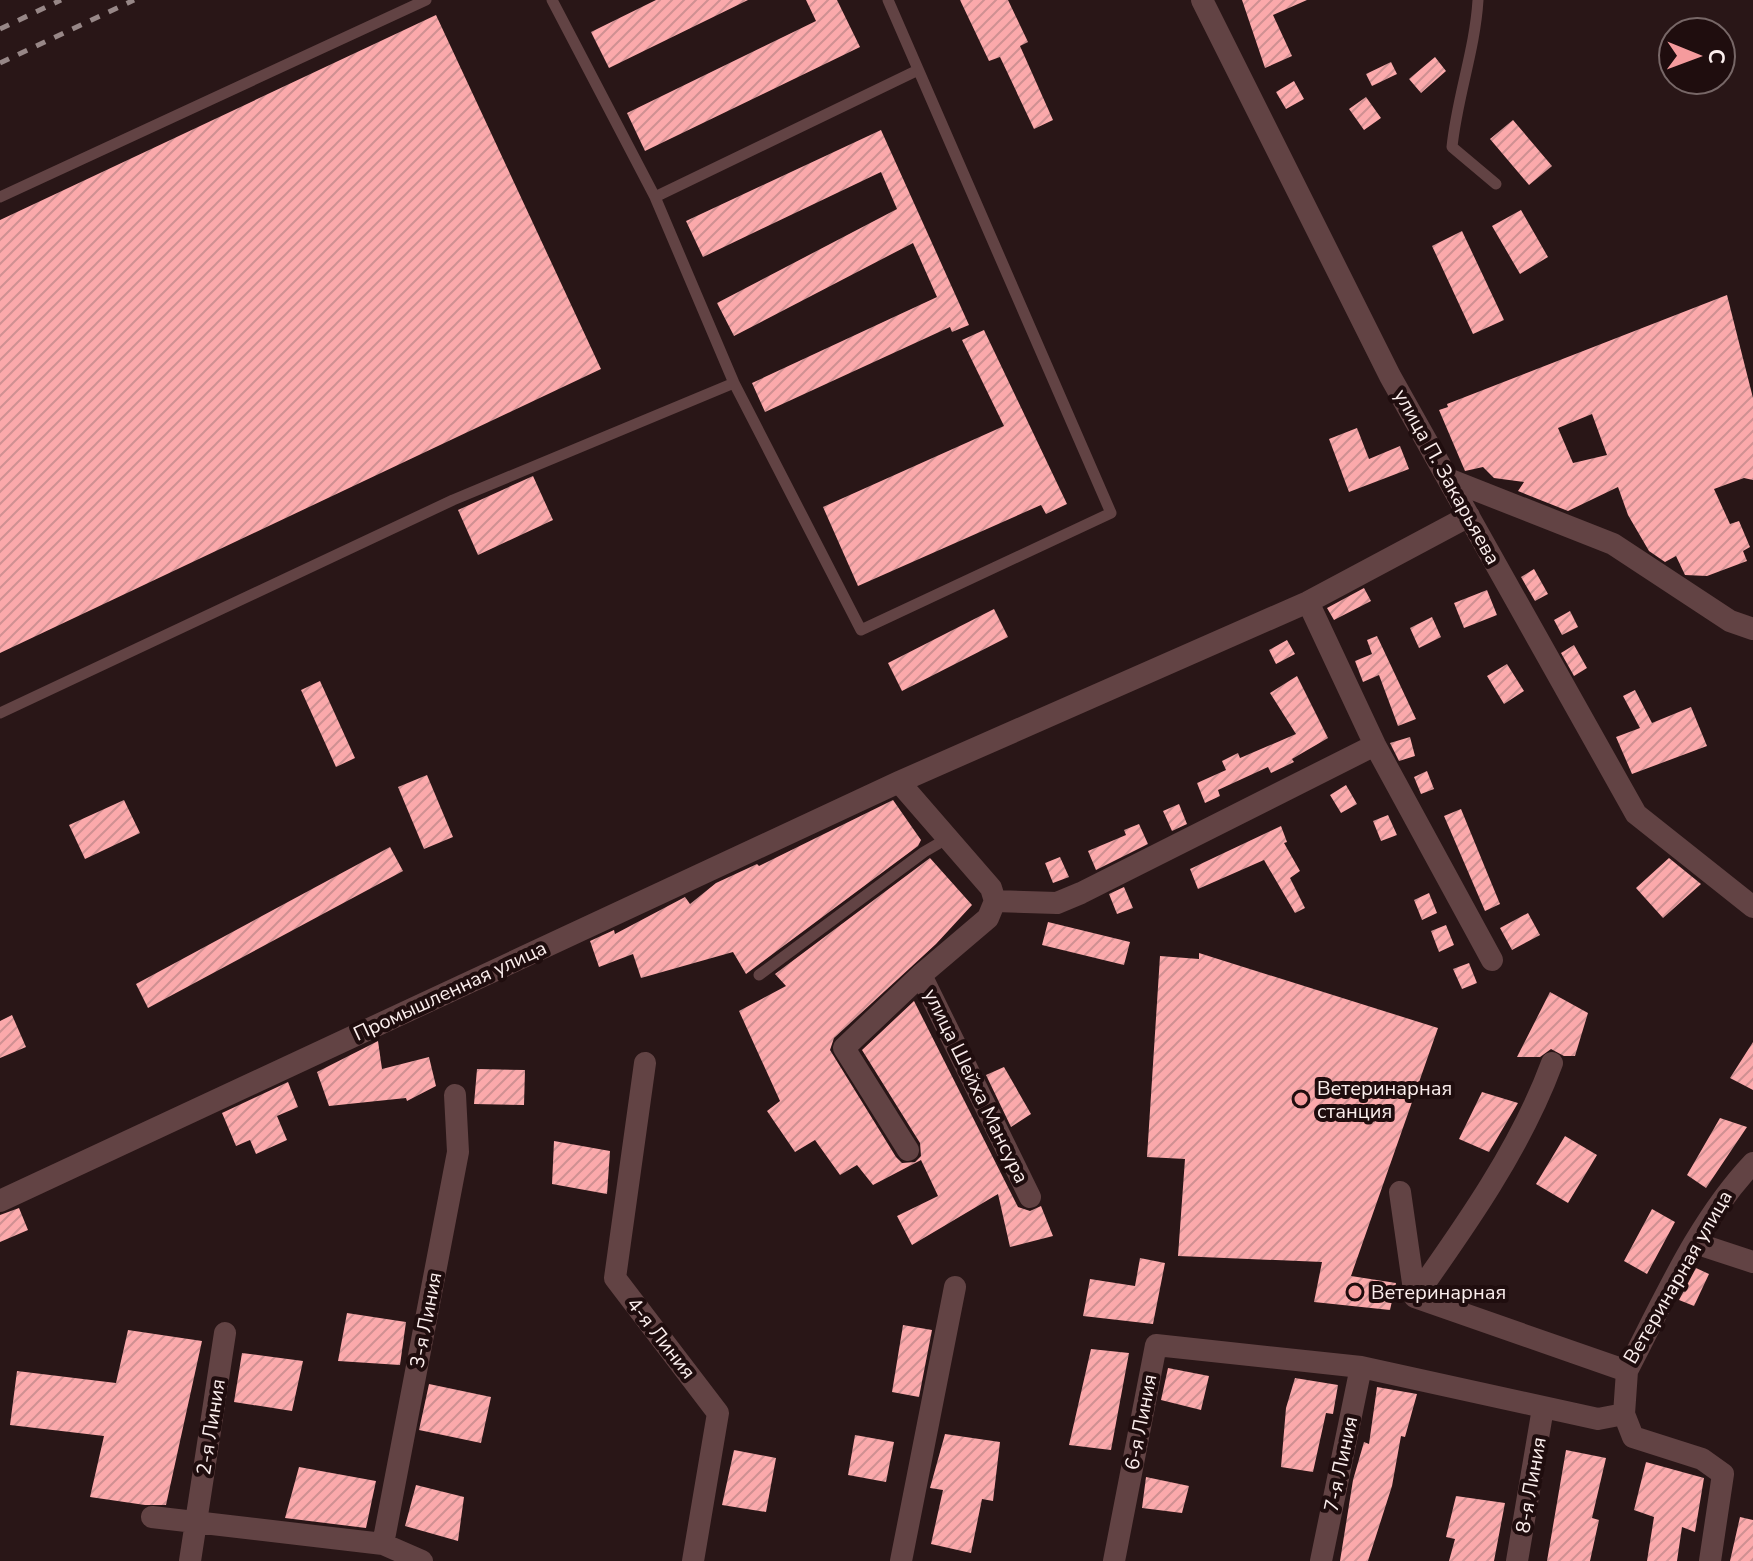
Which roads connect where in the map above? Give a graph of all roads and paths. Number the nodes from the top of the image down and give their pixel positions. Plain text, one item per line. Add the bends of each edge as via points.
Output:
1 (426, 0) edge
2 (552, 0) edge
3 (888, 0) edge
4 (1202, 0) edge
5 (1478, 0) edge
6 (916, 71) junction
7 (1496, 184) dead end
8 (0, 197) edge
9 (655, 197) junction
10 (734, 383) junction
11 (1448, 479) junction
12 (1469, 516) junction
13 (1308, 602) junction
14 (1753, 629) edge
15 (0, 713) edge
16 (1375, 745) junction
17 (899, 782) junction
18 (948, 838) junction
19 (995, 901) junction
20 (1753, 907) edge
21 (1492, 960) dead end
22 (759, 975) dead end
23 (921, 975) junction
24 (645, 1063) dead end
25 (1552, 1063) dead end
26 (455, 1095) dead end
27 (908, 1150) dead end
28 (1753, 1163) edge
29 (1400, 1192) dead end
30 (1030, 1197) dead end
31 (0, 1201) edge
32 (1695, 1243) junction
33 (1753, 1262) edge
34 (955, 1287) dead end
35 (1415, 1297) junction
36 (225, 1333) dead end
37 (1361, 1367) junction
38 (1627, 1371) junction
39 (1543, 1408) junction
40 (1624, 1414) junction
41 (152, 1517) dead end
42 (196, 1521) junction
43 (383, 1544) junction
44 (190, 1561) edge
45 (422, 1561) edge
46 (693, 1561) edge
47 (901, 1561) edge
48 (1114, 1561) edge
49 (1321, 1561) edge
50 (1517, 1561) edge
51 (1710, 1561) edge

1 - 8 lane
2 - 9 lane
3 - 6 lane
4 - 11 street, улица П. Закарьяева via 1390,376
5 - 7 lane via 1452,147
6 - 9 lane
6 - 10 lane via 1111,513 861,630
9 - 10 lane
10 - 15 lane via 453,500
11 - 12 street, улица П. Закарьяева
11 - 14 street via 1613,544 1730,621
12 - 13 street, Промышленная улица
12 - 20 street, улица П. Закарьяева via 1636,814
13 - 16 street
13 - 17 street, Промышленная улица
16 - 19 street via 1057,903
16 - 21 street
17 - 18 street
17 - 31 street, Промышленная улица
18 - 19 street via 991,888
18 - 22 lane
19 - 23 street, улица Шейха Мансура via 988,918
23 - 27 street, улица Шейха Мансура via 844,1048
23 - 30 street, улица Шейха Мансура
24 - 46 street, 4-я Линия via 615,1278 718,1413
25 - 35 street via 1499,1168
26 - 43 street, 3-я Линия via 458,1152
28 - 32 street, Ветеринарная улица via 1731,1186
29 - 35 street
32 - 33 street
32 - 38 street, Ветеринарная улица
34 - 47 street
35 - 38 street, Ветеринарная улица
36 - 42 street, 2-я Линия
37 - 39 street
37 - 48 street, 6-я Линия via 1156,1345
37 - 49 street, 7-я Линия
38 - 40 street
39 - 40 street via 1598,1419
39 - 50 street, 8-я Линия
40 - 51 street via 1633,1437 1702,1459 1723,1474
41 - 42 street
42 - 43 street
42 - 44 street, 2-я Линия
43 - 45 street

